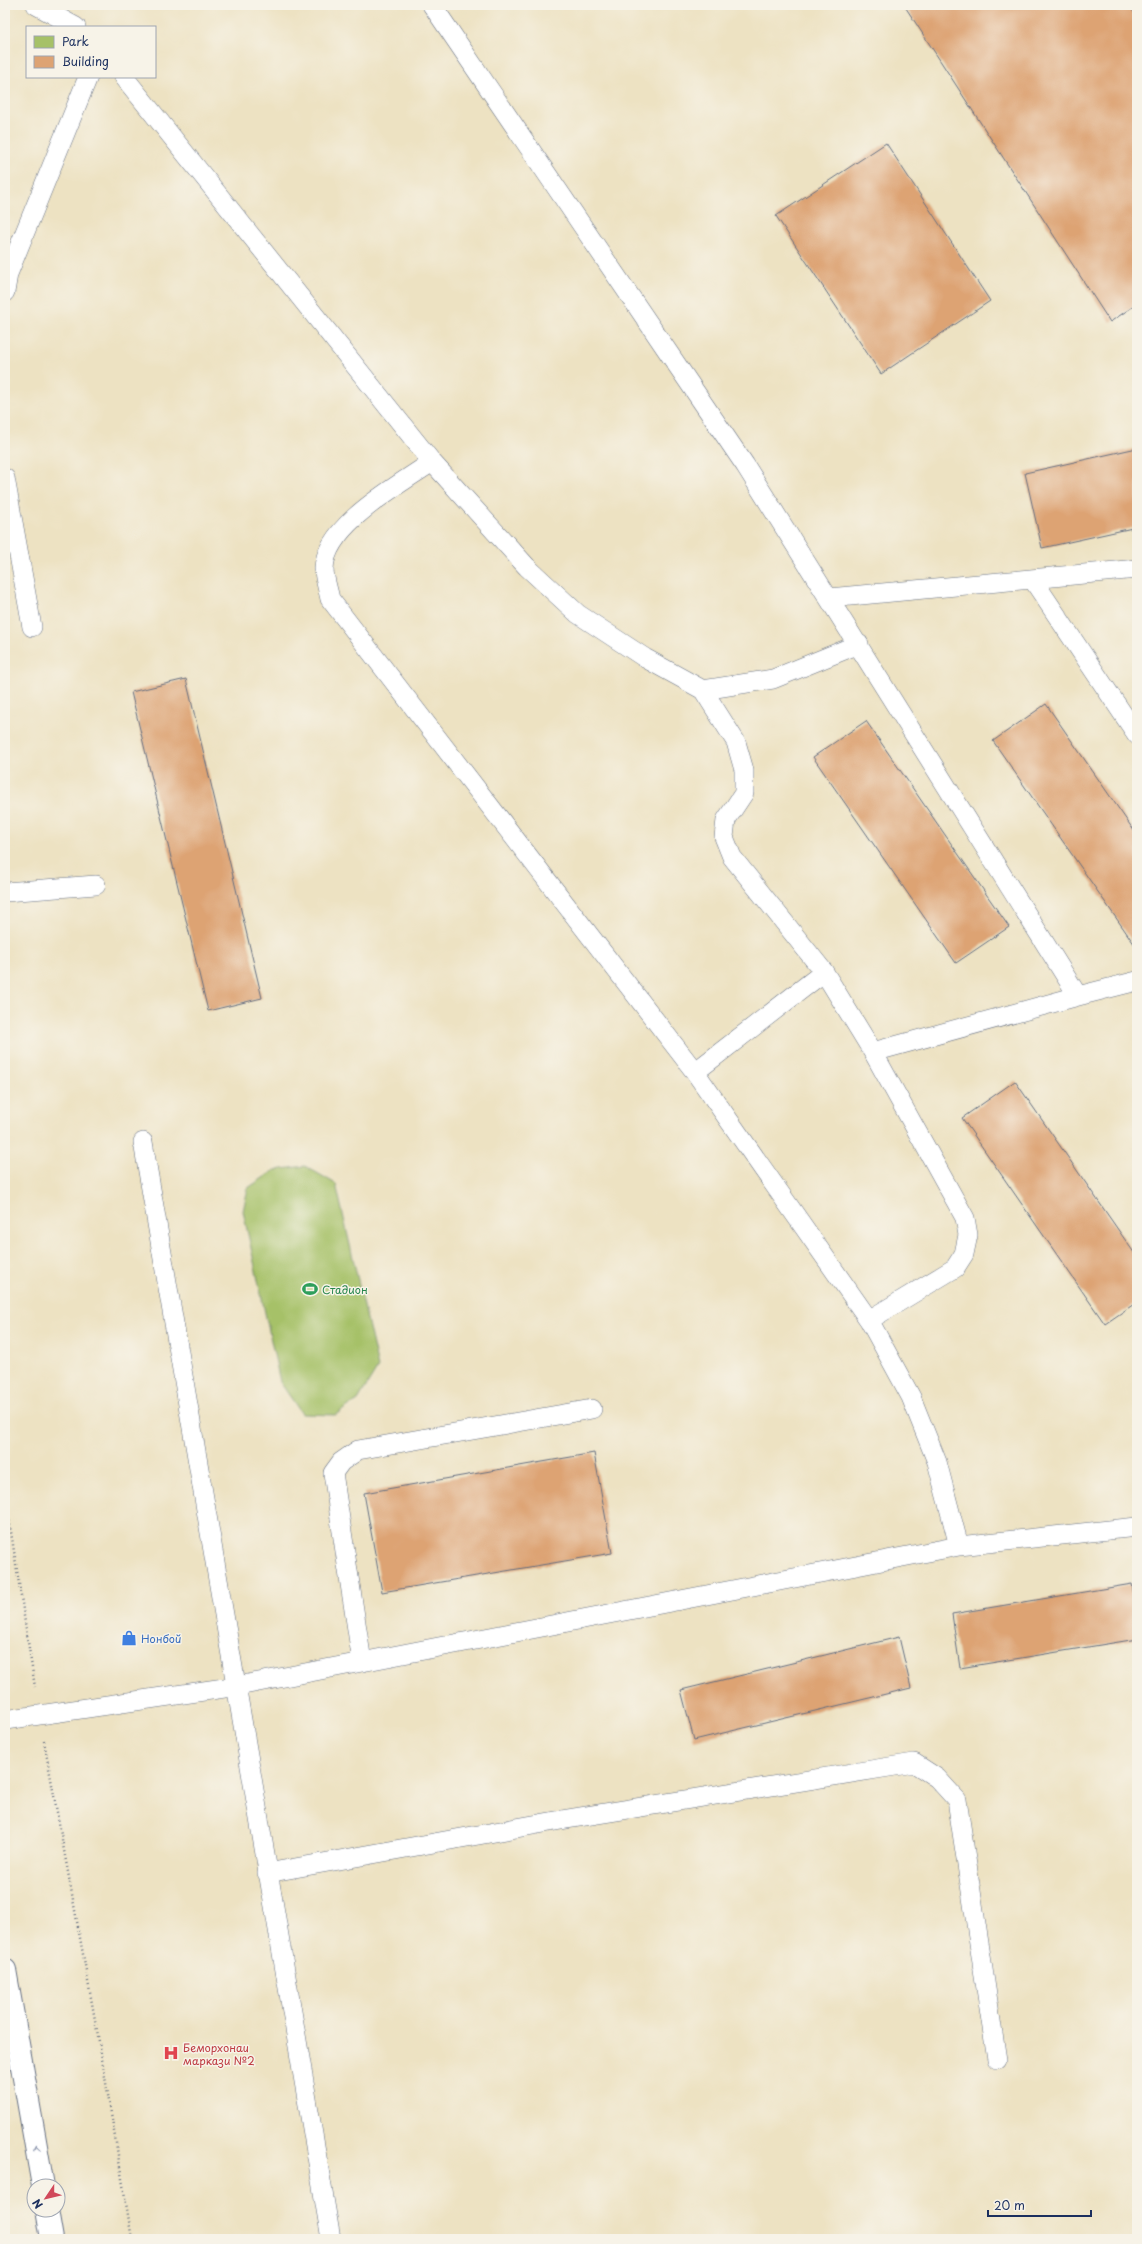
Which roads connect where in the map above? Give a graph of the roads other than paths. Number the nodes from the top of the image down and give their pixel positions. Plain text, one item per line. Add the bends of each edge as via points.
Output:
1 (36, 5) edge
2 (432, 5) edge
3 (74, 26) edge
4 (88, 78) edge
5 (125, 78) edge
6 (5, 292) edge
7 (432, 462) junction
8 (5, 478) edge
9 (1137, 569) edge
10 (1033, 580) junction
11 (829, 598) junction
12 (32, 627) dead end
13 (859, 644) junction
14 (703, 690) junction
15 (1137, 735) edge
16 (96, 885) dead end
17 (5, 892) edge
18 (824, 972) junction
19 (1137, 980) edge
20 (1078, 996) junction
21 (873, 1052) junction
22 (695, 1072) junction
23 (142, 1142) dead end
24 (869, 1320) junction
25 (592, 1409) dead end
26 (1137, 1527) edge
27 (959, 1546) junction
28 (362, 1662) junction
29 (238, 1686) junction
30 (5, 1720) edge
31 (267, 1873) junction
32 (5, 1970) edge
33 (997, 2060) dead end
34 (42, 2178) edge
35 (48, 2218) edge
36 (52, 2239) edge
37 (331, 2239) edge

1 - 3 lane
2 - 11 lane via 745,465
4 - 6 lane via 8,274
5 - 7 lane
7 - 14 lane via 527,567 578,614 645,658
7 - 22 lane via 348,521 331,544 324,568 330,599
8 - 12 lane
9 - 10 lane
10 - 11 lane via 885,591
10 - 15 lane
11 - 13 lane
13 - 14 lane via 773,679
13 - 20 lane
14 - 18 lane via 736,742 744,770 744,793 726,820 724,837 732,857
16 - 17 lane
18 - 21 lane
18 - 22 lane
19 - 20 lane
20 - 21 lane
21 - 24 lane via 965,1218 968,1235 964,1254 955,1268
22 - 24 lane
23 - 29 lane
24 - 27 lane via 911,1397 937,1462
25 - 28 lane via 358,1450 340,1462 333,1473
26 - 27 lane
27 - 28 lane
28 - 29 lane
29 - 30 lane
29 - 31 lane
31 - 33 lane via 568,1819 914,1763 937,1778 957,1800
31 - 37 lane
34 -> 32 highway
35 - 36 highway

